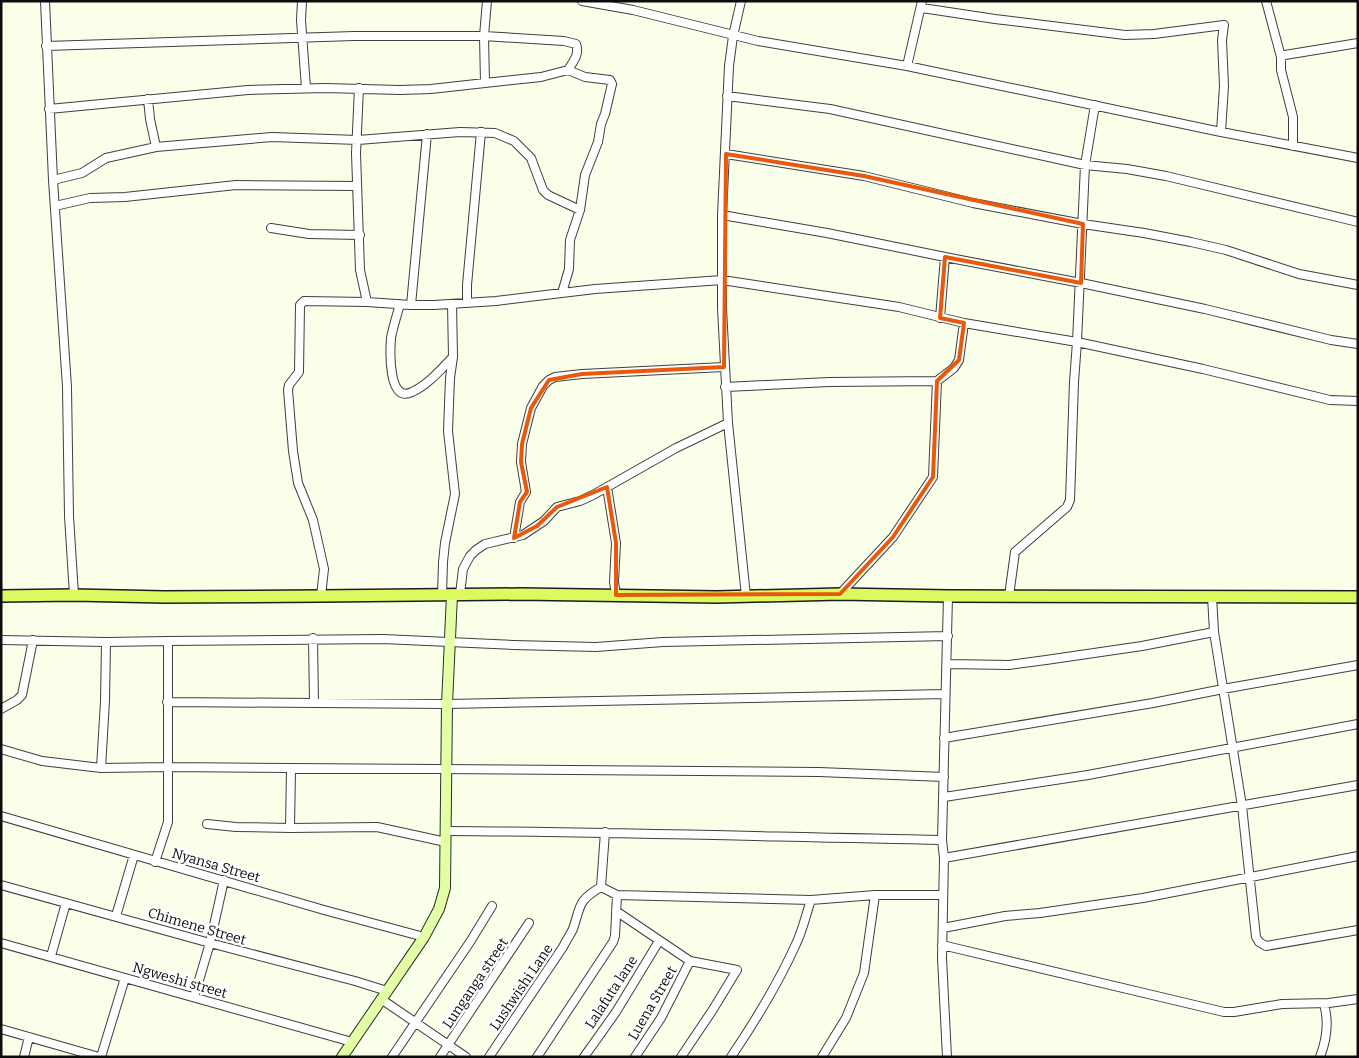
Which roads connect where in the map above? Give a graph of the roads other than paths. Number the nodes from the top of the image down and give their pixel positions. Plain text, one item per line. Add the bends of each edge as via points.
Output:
1 (45, 1) edge
2 (302, 1) edge
3 (487, 1) edge
4 (582, 1) edge
5 (741, 1) edge
6 (1266, 1) edge
7 (612, 4) edge
8 (922, 5) edge
9 (484, 36) junction
10 (733, 36) junction
11 (302, 37) junction
12 (1358, 42) edge
13 (46, 46) junction
14 (1281, 57) junction
15 (907, 66) junction
16 (568, 70) junction
17 (485, 83) junction
18 (306, 88) junction
19 (359, 88) junction
20 (728, 96) junction
21 (148, 99) junction
22 (1095, 105) junction
23 (50, 109) junction
24 (481, 132) junction
25 (1221, 132) junction
26 (427, 134) junction
27 (358, 140) junction
28 (1293, 146) junction
29 (156, 147) junction
30 (726, 154) junction
31 (1358, 158) edge
32 (1085, 165) junction
33 (53, 180) junction
34 (357, 186) junction
35 (55, 206) junction
36 (580, 210) junction
37 (722, 215) junction
38 (1358, 222) edge
39 (1083, 224) junction
40 (271, 228) dead end
41 (360, 235) junction
42 (945, 257) junction
43 (722, 280) junction
44 (1081, 283) junction
45 (1358, 285) edge
46 (562, 293) junction
47 (367, 302) junction
48 (467, 302) junction
49 (400, 304) junction
50 (452, 304) junction
51 (412, 305) junction
52 (940, 318) junction
53 (964, 324) junction
54 (1077, 342) junction
55 (1358, 344) edge
56 (453, 357) junction
57 (724, 367) junction
58 (937, 381) junction
59 (725, 387) junction
60 (1358, 401) edge
61 (728, 423) junction
62 (606, 487) junction
63 (514, 538) junction
64 (840, 594) junction
65 (74, 595) junction
66 (451, 595) junction
67 (616, 595) junction
68 (1, 596) edge
69 (321, 596) junction
70 (746, 596) junction
71 (948, 596) junction
72 (1009, 596) junction
73 (1212, 596) junction
74 (1358, 597) edge
75 (1214, 632) junction
76 (948, 636) junction
77 (313, 638) junction
78 (1, 640) edge
79 (33, 640) junction
80 (168, 641) junction
81 (106, 642) junction
82 (449, 642) junction
83 (947, 664) junction
84 (1358, 666) edge
85 (1223, 689) junction
86 (945, 694) junction
87 (167, 702) junction
88 (314, 703) junction
89 (448, 704) junction
90 (1, 709) edge
91 (1358, 724) edge
92 (944, 738) junction
93 (1232, 747) junction
94 (1, 749) edge
95 (169, 767) junction
96 (101, 768) junction
97 (291, 769) junction
98 (446, 770) junction
99 (944, 777) junction
100 (1358, 785) edge
101 (944, 797) junction
102 (1242, 806) junction
103 (1, 816) edge
104 (206, 824) dead end
105 (290, 828) junction
106 (446, 831) junction
107 (605, 832) junction
108 (942, 840) junction
109 (446, 842) junction
110 (134, 855) junction
111 (1358, 856) edge
112 (944, 858) junction
113 (155, 862) junction
114 (1249, 876) junction
115 (224, 880) junction
116 (1, 885) edge
117 (601, 887) junction
118 (617, 895) junction
119 (943, 895) junction
120 (875, 896) junction
121 (811, 900) junction
122 (66, 903) junction
123 (492, 906) dead end
124 (616, 911) junction
125 (116, 916) junction
126 (529, 923) dead end
127 (943, 928) junction
128 (1358, 930) edge
129 (424, 937) junction
130 (659, 941) junction
131 (1, 943) edge
132 (210, 943) junction
133 (942, 945) junction
134 (51, 956) junction
135 (690, 961) junction
136 (125, 978) junction
137 (384, 995) junction
138 (194, 997) junction
139 (1358, 999) edge
140 (1324, 1004) junction
141 (416, 1021) junction
142 (1, 1029) edge
143 (29, 1037) junction
144 (352, 1042) junction
145 (449, 1044) junction
146 (24, 1057) edge
147 (100, 1057) edge
148 (342, 1057) edge
149 (392, 1057) edge
150 (440, 1057) edge
151 (466, 1057) edge
152 (489, 1057) edge
153 (536, 1057) edge
154 (584, 1057) edge
155 (635, 1057) edge
156 (681, 1057) edge
157 (731, 1057) edge
158 (822, 1057) edge
159 (947, 1057) edge
160 (1320, 1057) edge

1 - 13 street
2 - 11 street
3 - 9 street
4 - 7 street
5 - 10 street
6 - 14 street
7 - 10 street
8 - 15 street
8 - 25 street via 995,19 1125,35 1224,24
9 - 11 street
9 - 16 street via 576,44 576,56
9 - 17 street
10 - 15 street
10 - 20 street
11 - 13 street
11 - 18 street
12 - 14 street
13 - 23 street
14 - 28 street via 1293,117
15 - 22 street
16 - 17 street via 541,77
16 - 36 street via 585,77 610,80 612,84 598,142 585,175
17 - 19 street via 431,89
18 - 19 street
18 - 21 street
19 - 27 street
20 - 30 street
20 - 32 street via 830,109
21 - 23 street
21 - 29 street
22 - 25 street
22 - 32 street
23 - 33 street
24 - 26 street
24 - 36 street via 495,133 521,146 534,164 543,190
24 - 48 street
25 - 28 street
26 - 27 street
26 - 51 street
27 - 29 street via 272,137
27 - 34 street
28 - 31 street
29 - 33 street via 106,158 82,173
30 - 37 street
30 - 39 street via 864,176 973,203
32 - 38 street via 1166,176
32 - 39 street
33 - 35 street
34 - 35 street via 236,185 90,198
34 - 41 street
35 - 65 street via 67,387
36 - 46 street via 570,240
37 - 42 street via 827,232
37 - 43 street
39 - 44 street
39 - 45 street via 1191,242 1299,274
40 - 41 street via 309,234
41 - 47 street via 360,270
42 - 44 street
42 - 52 street
43 - 46 street
43 - 52 street via 898,307
43 - 57 street
44 - 54 street
44 - 55 street
46 - 48 street
47 - 49 street
47 - 69 street via 304,302 300,305 299,372 288,390 298,483 313,520 324,569
48 - 50 street
49 - 51 street
49 - 56 street via 391,343 393,379 402,394 412,392 429,380
50 - 51 street
50 - 56 street
52 - 53 street
53 - 54 street
53 - 58 street via 959,360
54 - 60 street via 1330,400
54 - 72 street via 1070,500 1015,552
56 - 66 street via 448,431 456,494 443,562
57 - 59 street
57 - 63 street via 582,374 550,380 531,408 522,444 526,492 520,502
58 - 59 street
58 - 64 street via 933,478 893,537
59 - 61 street
61 - 62 street
61 - 70 street
62 - 63 street via 580,501 557,508 537,526
62 - 67 street via 616,543
63 - 66 street via 485,544 470,556
64 - 70 main road
64 - 71 main road
65 - 68 main road
65 - 69 main road
66 - 67 main road
66 - 69 main road
66 - 82 street
67 - 70 main road
71 - 72 main road
71 - 76 street
72 - 73 main road
73 - 74 main road
73 - 75 street
75 - 83 street via 1037,662
75 - 85 street
76 - 82 street via 663,642 596,647
76 - 83 street
77 - 80 street
77 - 82 street
77 - 88 street
78 - 79 street
79 - 81 street
79 - 90 street via 22,695
80 - 81 street
80 - 87 street
81 - 96 street
82 - 89 street
83 - 86 street
84 - 85 street
85 - 92 street
85 - 93 street
86 - 89 street
86 - 92 street
87 - 88 street
87 - 95 street
88 - 89 street
89 - 98 street
91 - 93 street
92 - 99 street
93 - 101 street via 1088,775
93 - 102 street
94 - 96 street via 42,761
95 - 96 street
95 - 97 street
95 - 113 street via 168,822
97 - 98 street
97 - 105 street
98 - 99 street via 819,772
98 - 106 street
99 - 101 street
100 - 102 street
101 - 108 street
102 - 112 street
102 - 114 street
103 - 110 street, Nyansa Street
104 - 105 street
105 - 109 street via 377,827
106 - 107 street
106 - 109 street
107 - 108 street
107 - 117 street
108 - 112 street
109 - 129 street via 445,888 439,909
110 - 113 street, Nyansa Street
110 - 125 street
111 - 114 street
112 - 119 street
113 - 115 street, Nyansa Street
114 - 127 street via 1143,898 1005,916
114 - 128 street via 1256,937 1266,946
115 - 129 street, Nyansa Street
115 - 132 street
116 - 122 street, Chimene Street
117 - 118 street
117 - 152 street, Lushwishi Lane via 580,904 572,930 553,964
118 - 121 street
118 - 124 street
119 - 120 street
119 - 127 street
120 - 121 street
120 - 158 street via 864,973 846,1018
121 - 157 street via 797,943 775,987
122 - 125 street, Chimene Street
122 - 134 street
123 - 141 street
124 - 130 street
124 - 153 street via 613,942
125 - 132 street, Chimene Street
126 - 145 street, Lunganga street
127 - 133 street
129 - 137 street
130 - 135 street
130 - 154 street, Lalafuta lane
131 - 134 street, Ngweshi street
132 - 137 street, Chimene Street via 356,981
132 - 138 street
133 - 140 street via 1224,1012 1282,1004
133 - 159 street
134 - 136 street, Ngweshi street
135 - 155 street, Luena Street
135 - 156 street via 737,972
136 - 138 street, Ngweshi street
136 - 147 street
137 - 141 street, Chimene Street
137 - 144 street
138 - 144 street, Ngweshi street
139 - 140 street
140 - 160 street via 1326,1038
141 - 145 street, Chimene Street
141 - 149 street
142 - 143 street
143 - 146 street
143 - 147 street
144 - 148 street
145 - 150 street, Lunganga street
145 - 151 street, Chimene Street

